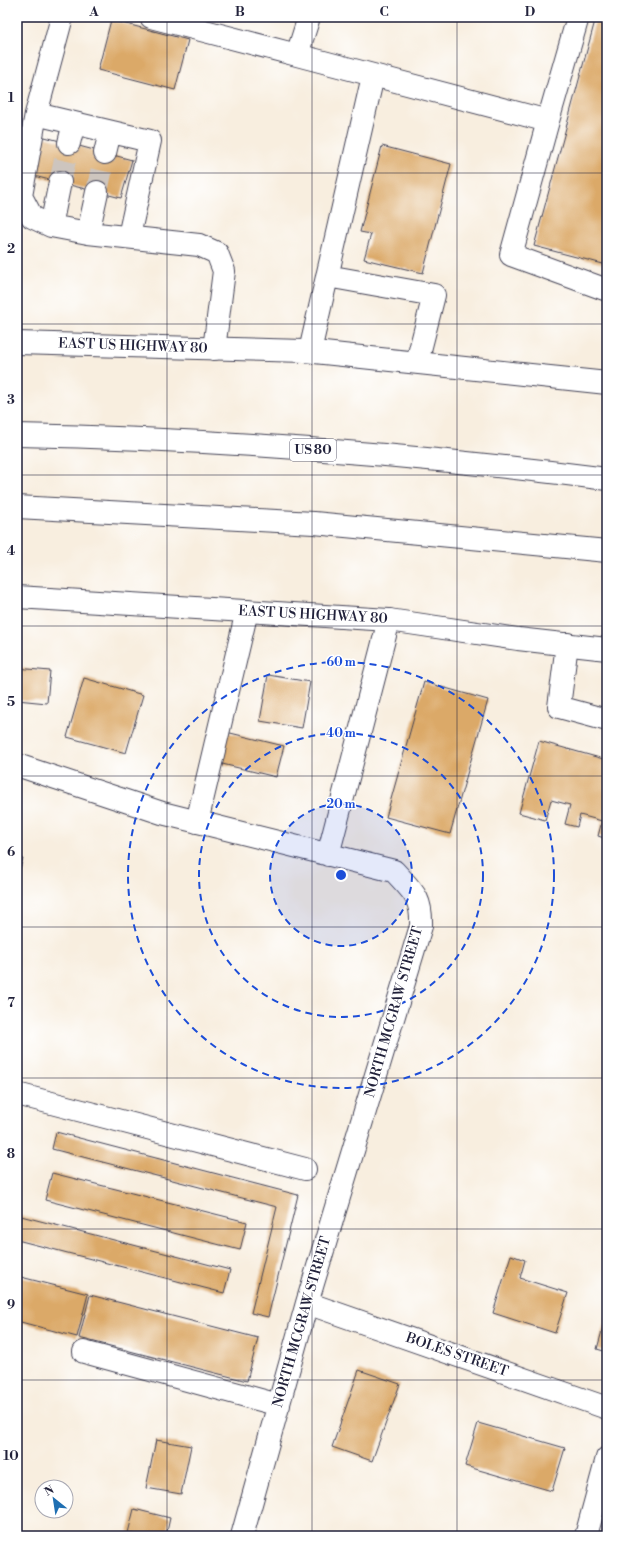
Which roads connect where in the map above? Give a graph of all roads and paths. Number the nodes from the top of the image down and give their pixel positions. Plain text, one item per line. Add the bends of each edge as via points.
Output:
1 (62, 17) edge
2 (151, 17) edge
3 (309, 17) edge
4 (578, 17) edge
5 (297, 55) junction
6 (373, 76) junction
7 (36, 114) junction
8 (548, 121) junction
9 (110, 132) junction
10 (105, 153) tunnel mouth
11 (60, 182) tunnel mouth
12 (97, 192) tunnel mouth
13 (51, 226) junction
14 (88, 234) junction
15 (129, 236) junction
16 (327, 276) junction
17 (607, 290) edge
18 (17, 343) edge
19 (214, 349) junction
20 (310, 351) junction
21 (418, 362) junction
22 (607, 383) edge
23 (17, 435) edge
24 (607, 479) edge
25 (17, 507) edge
26 (607, 551) edge
27 (17, 597) edge
28 (247, 612) junction
29 (389, 620) junction
30 (567, 644) junction
31 (607, 649) edge
32 (607, 720) edge
33 (18, 769) edge
34 (197, 822) junction
35 (328, 855) junction
36 (17, 1094) edge
37 (305, 1168) dead end
38 (307, 1303) junction
39 (84, 1352) dead end
40 (278, 1405) junction
41 (607, 1408) edge
42 (607, 1458) edge
43 (242, 1536) edge
44 (586, 1536) edge

1 - 7 main road
2 - 5 main road
3 - 5 main road
4 - 8 main road
5 - 6 main road
6 - 8 main road
6 - 16 main road
7 - 9 main road via 71,133
7 - 13 main road via 21,196 32,217
8 - 17 main road via 511,256
9 - 10 main road
9 - 15 main road via 150,141
11 - 13 main road
12 - 14 main road
13 - 14 main road
14 - 15 main road
15 - 19 main road via 199,245 217,253 224,271
16 - 20 main road
16 - 21 main road via 434,295
18 - 19 main road, EAST US HIGHWAY 80
19 - 20 main road, EAST US HIGHWAY 80
20 - 21 main road, EAST US HIGHWAY 80
21 - 22 main road, EAST US HIGHWAY 80
23 - 24 main road, US 80 via 205,442 348,452 512,467
25 - 26 main road via 314,523
27 - 28 main road, EAST US HIGHWAY 80
28 - 29 main road, EAST US HIGHWAY 80
28 - 34 main road
29 - 30 main road, EAST US HIGHWAY 80
29 - 35 main road
30 - 31 main road, EAST US HIGHWAY 80
30 - 32 main road via 559,707
33 - 34 main road, NORTH MCGRAW STREET
34 - 35 main road, NORTH MCGRAW STREET
35 - 38 main road, NORTH MCGRAW STREET via 394,871 416,895 422,909 421,926
36 - 37 main road
38 - 40 main road, NORTH MCGRAW STREET
38 - 41 main road, BOLES STREET
39 - 40 main road
40 - 43 main road, NORTH MCGRAW STREET
42 - 44 main road

